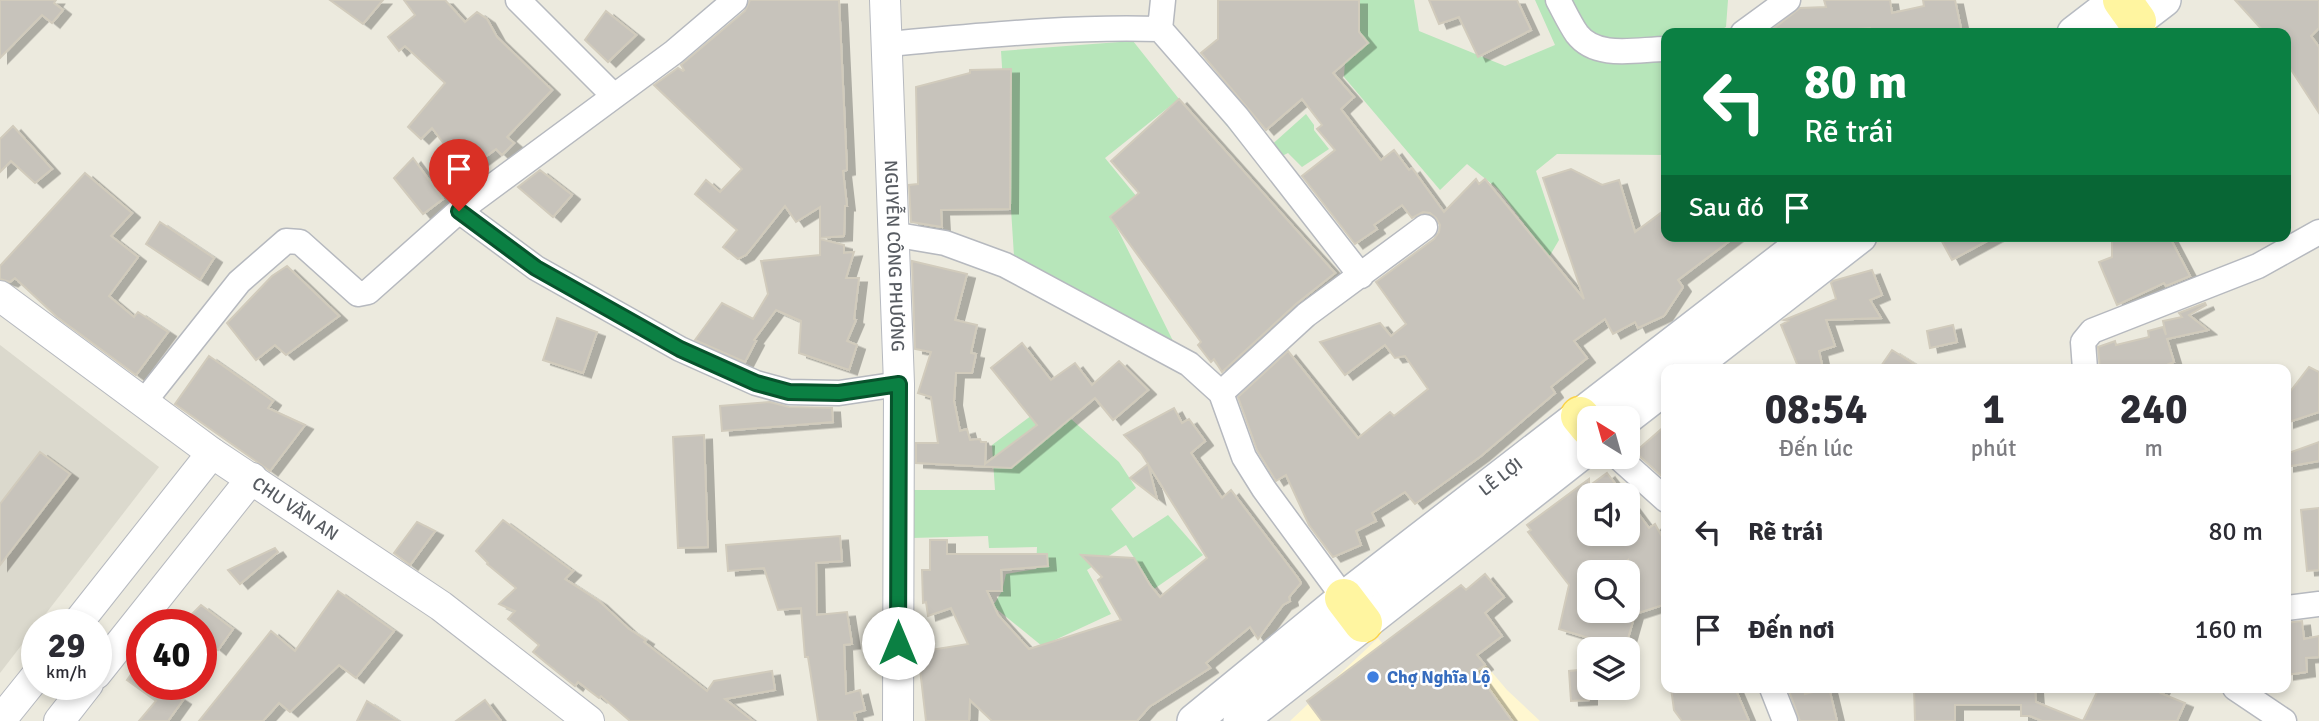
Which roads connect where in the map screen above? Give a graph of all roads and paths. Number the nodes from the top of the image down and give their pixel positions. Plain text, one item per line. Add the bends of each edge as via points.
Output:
1 (518, 0) edge
2 (735, 0) edge
3 (885, 0) edge
4 (1163, 0) edge
5 (1558, 0) edge
6 (1788, 0) edge
7 (2132, 11) edge
8 (1750, 28) edge
9 (2087, 28) edge
10 (1160, 29) junction
11 (887, 44) junction
12 (1661, 49) edge
13 (613, 95) junction
14 (459, 211) junction
15 (1425, 227) dead end
16 (2319, 232) edge
17 (892, 234) junction
18 (1805, 242) edge
19 (1852, 242) edge
20 (1361, 276) junction
21 (0, 296) edge
22 (1663, 364) edge
23 (1695, 364) edge
24 (2085, 364) edge
25 (1661, 366) edge
26 (899, 384) junction
27 (1661, 391) edge
28 (1221, 393) junction
29 (143, 403) junction
30 (1614, 406) edge
31 (1640, 407) edge
32 (1577, 437) edge
33 (212, 453) junction
34 (1631, 469) edge
35 (252, 478) junction
36 (1661, 496) edge
37 (2319, 604) edge
38 (2291, 607) edge
39 (89, 609) edge
40 (1354, 611) junction
41 (112, 654) edge
42 (1774, 693) edge
43 (21, 695) edge
44 (2261, 697) edge
45 (75, 700) edge
46 (1256, 716) edge
47 (0, 721) edge
48 (58, 721) edge
49 (589, 721) edge
50 (898, 721) edge
51 (1194, 721) edge
52 (1785, 721) edge
53 (2284, 721) edge

1 - 13 street
2 - 13 street via 674,52
3 - 11 street, NGUYỄN CÔNG PHƯƠNG
4 - 10 street
5 - 12 street via 1585,42 1605,51
6 - 8 street
7 - 9 main road
10 - 11 street via 994,34
10 - 20 street via 1237,117
11 - 17 street, NGUYỄN CÔNG PHƯƠNG
13 - 14 street
14 - 26 street via 536,268 680,349 756,383 789,392 826,393
14 - 29 street via 368,292 358,294 300,242 286,241 239,282
15 - 20 street
16 - 24 street via 2258,266 2092,331 2083,342
17 - 26 street, NGUYỄN CÔNG PHƯƠNG
17 - 28 street via 945,243 1004,265 1189,363
18 - 22 main road, LÊ LỢI
19 - 23 main road
20 - 28 street via 1306,315
21 - 29 street, CHU VĂN AN
25 - 30 main road, LÊ LỢI
26 - 50 street, NGUYỄN CÔNG PHƯƠNG
27 - 31 main road
28 - 40 street via 1244,457
29 - 33 street, CHU VĂN AN
32 - 40 main road, LÊ LỢI
33 - 35 street, CHU VĂN AN
33 - 39 street
34 - 36 street
35 - 41 street
35 - 49 street, CHU VĂN AN via 441,606
37 - 38 street
40 - 46 main road, LÊ LỢI
40 - 51 main road, LÊ LỢI
42 - 52 street
43 - 47 street
44 - 53 street
45 - 48 street

